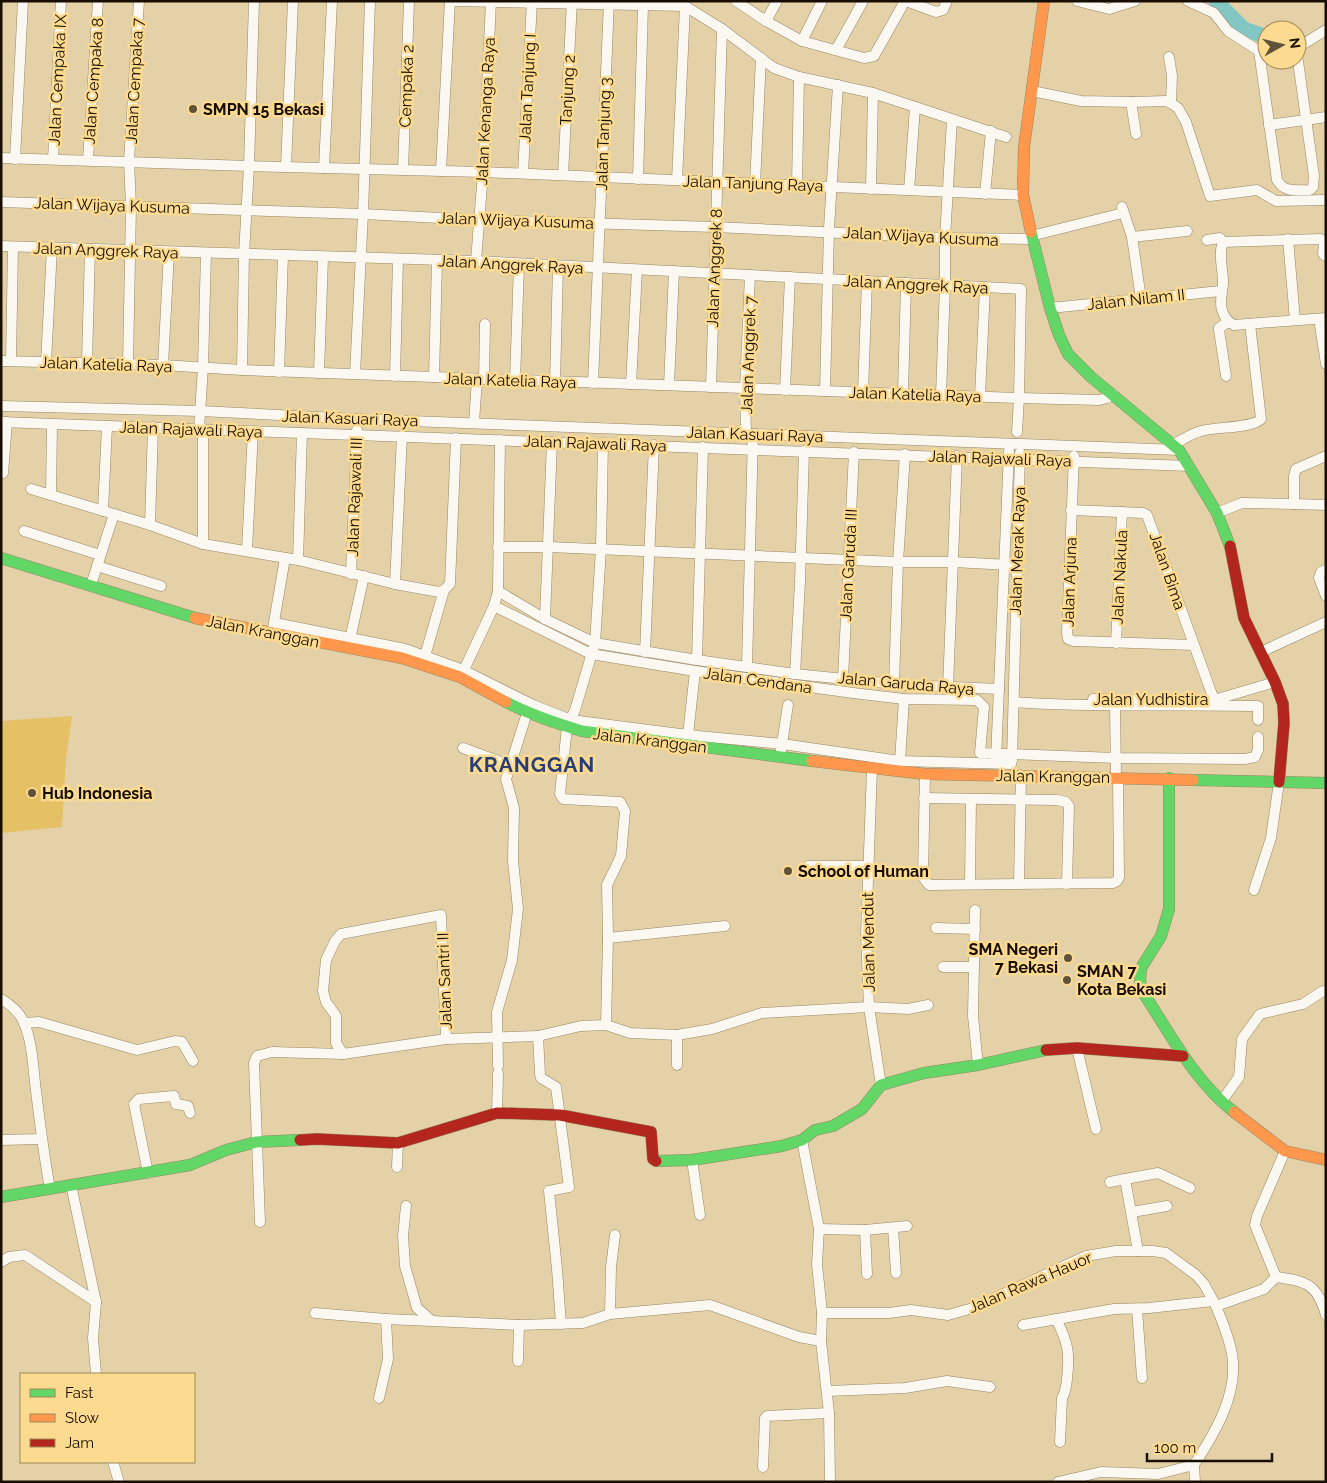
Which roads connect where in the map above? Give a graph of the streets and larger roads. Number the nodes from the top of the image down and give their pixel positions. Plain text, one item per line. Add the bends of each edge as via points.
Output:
1 (23, 1) edge
2 (61, 1) edge
3 (98, 1) edge
4 (138, 1) edge
5 (254, 1) edge
6 (293, 1) edge
7 (332, 1) edge
8 (370, 1) edge
9 (409, 1) edge
10 (450, 1) edge
11 (455, 1) edge
12 (736, 1) edge
13 (777, 1) edge
14 (822, 1) edge
15 (863, 1) edge
16 (905, 1) edge
17 (946, 1) edge
18 (1044, 1) edge
19 (1078, 1) edge
20 (1135, 1) edge
21 (1188, 1) edge
22 (491, 2) edge
23 (532, 2) edge
24 (572, 3) edge
25 (609, 3) edge
26 (643, 6) junction
27 (685, 6) junction
28 (766, 21) junction
29 (722, 29) junction
30 (1326, 30) edge
31 (802, 41) junction
32 (1307, 42) edge
33 (1257, 47) edge
34 (836, 50) junction
35 (1169, 57) dead end
36 (761, 58) junction
37 (1265, 70) edge
38 (1299, 70) edge
39 (799, 77) junction
40 (838, 85) junction
41 (1032, 91) junction
42 (873, 93) junction
43 (1131, 102) junction
44 (1171, 103) junction
45 (914, 107) junction
46 (1326, 117) edge
47 (952, 120) junction
48 (1306, 121) junction
49 (1269, 125) junction
50 (991, 132) junction
51 (1136, 134) dead end
52 (1006, 137) dead end
53 (1, 158) edge
54 (15, 159) junction
55 (53, 159) junction
56 (88, 160) junction
57 (129, 161) junction
58 (249, 166) junction
59 (286, 167) junction
60 (324, 168) junction
61 (364, 169) junction
62 (403, 170) junction
63 (441, 171) junction
64 (483, 172) junction
65 (523, 173) junction
66 (563, 175) junction
67 (602, 177) junction
68 (638, 178) junction
69 (677, 180) junction
70 (717, 182) junction
71 (755, 184) junction
72 (797, 185) junction
73 (832, 187) junction
74 (871, 189) junction
75 (909, 190) junction
76 (949, 192) junction
77 (985, 194) junction
78 (1022, 195) junction
79 (1326, 200) edge
80 (1, 202) edge
81 (131, 206) junction
82 (247, 210) junction
83 (363, 214) junction
84 (479, 220) junction
85 (599, 223) junction
86 (715, 226) junction
87 (1187, 231) dead end
88 (829, 232) junction
89 (1132, 237) junction
90 (945, 238) junction
91 (1031, 238) junction
92 (1288, 239) junction
93 (1207, 240) dead end
94 (1223, 242) junction
95 (1, 246) edge
96 (13, 247) junction
97 (52, 248) junction
98 (90, 249) junction
99 (130, 250) junction
100 (169, 252) junction
101 (206, 253) junction
102 (244, 254) junction
103 (282, 255) junction
104 (323, 256) junction
105 (1326, 256) edge
106 (360, 258) junction
107 (398, 259) junction
108 (437, 260) junction
109 (476, 261) junction
110 (519, 264) junction
111 (558, 266) junction
112 (597, 268) junction
113 (637, 270) junction
114 (674, 272) junction
115 (714, 274) junction
116 (750, 275) junction
117 (790, 277) junction
118 (829, 279) junction
119 (867, 281) junction
120 (906, 283) junction
121 (945, 285) junction
122 (985, 287) junction
123 (1221, 291) junction
124 (1142, 299) junction
125 (1050, 308) junction
126 (1322, 318) edge
127 (1295, 320) junction
128 (1228, 322) junction
129 (485, 324) dead end
130 (1250, 324) junction
131 (6, 361) edge
132 (46, 362) junction
133 (87, 363) junction
134 (128, 364) junction
135 (1326, 364) edge
136 (164, 365) junction
137 (203, 367) junction
138 (242, 370) junction
139 (279, 372) junction
140 (319, 373) junction
141 (355, 374) junction
142 (395, 376) junction
143 (1226, 376) dead end
144 (434, 377) junction
145 (480, 379) junction
146 (515, 380) junction
147 (555, 382) junction
148 (593, 383) junction
149 (631, 384) junction
150 (669, 386) junction
151 (711, 387) junction
152 (745, 388) junction
153 (785, 390) junction
154 (825, 391) junction
155 (863, 392) junction
156 (903, 394) junction
157 (1113, 394) junction
158 (941, 395) junction
159 (980, 396) junction
160 (1019, 398) junction
161 (1, 406) edge
162 (200, 411) junction
163 (357, 420) junction
164 (4, 422) edge
165 (474, 423) junction
166 (52, 424) junction
167 (106, 426) junction
168 (153, 427) junction
169 (201, 429) junction
170 (253, 431) junction
171 (302, 433) junction
172 (357, 434) junction
173 (749, 434) junction
174 (402, 436) junction
175 (456, 438) junction
176 (500, 440) junction
177 (552, 442) junction
178 (603, 443) junction
179 (1015, 444) junction
180 (654, 445) junction
181 (1074, 446) junction
182 (703, 447) junction
183 (1176, 448) junction
184 (753, 449) junction
185 (804, 451) junction
186 (854, 452) junction
187 (905, 454) junction
188 (957, 456) junction
189 (1326, 456) edge
190 (1014, 458) junction
191 (1074, 460) junction
192 (1189, 466) junction
193 (3, 474) dead end
194 (31, 489) dead end
195 (51, 495) junction
196 (1294, 504) junction
197 (1326, 505) edge
198 (103, 510) junction
199 (1071, 510) junction
200 (1122, 512) junction
201 (1216, 513) junction
202 (114, 514) junction
203 (150, 525) junction
204 (24, 531) dead end
205 (203, 544) junction
206 (498, 548) junction
207 (549, 548) junction
208 (247, 550) junction
209 (601, 550) junction
210 (649, 552) junction
211 (700, 553) junction
212 (750, 555) junction
213 (1, 558) edge
214 (285, 558) junction
215 (800, 558) junction
216 (848, 559) junction
217 (99, 560) junction
218 (298, 560) junction
219 (898, 562) junction
220 (953, 562) junction
221 (1004, 565) junction
222 (1016, 565) junction
223 (1326, 570) edge
224 (351, 574) junction
225 (364, 576) junction
226 (394, 584) junction
227 (91, 586) junction
228 (161, 586) dead end
229 (444, 590) junction
230 (498, 591) junction
231 (1326, 596) edge
232 (494, 606) junction
233 (545, 620) junction
234 (1326, 622) edge
235 (273, 628) junction
236 (349, 643) junction
237 (595, 643) junction
238 (1116, 643) junction
239 (1193, 645) junction
240 (645, 652) junction
241 (1261, 652) junction
242 (591, 654) junction
243 (425, 656) junction
244 (697, 660) junction
245 (747, 666) junction
246 (695, 671) junction
247 (462, 674) junction
248 (795, 674) junction
249 (843, 678) junction
250 (1275, 682) junction
251 (894, 684) junction
252 (948, 688) junction
253 (999, 689) junction
254 (904, 699) junction
255 (1024, 699) dead end
256 (1214, 700) junction
257 (1014, 702) junction
258 (788, 705) dead end
259 (1115, 707) junction
260 (527, 713) junction
261 (1258, 720) dead end
262 (569, 723) junction
263 (688, 735) junction
264 (1258, 737) dead end
265 (464, 748) dead end
266 (781, 750) junction
267 (996, 754) junction
268 (1116, 758) junction
269 (900, 761) junction
270 (509, 766) junction
271 (1014, 767) junction
272 (872, 769) junction
273 (996, 770) junction
274 (924, 774) junction
275 (1117, 777) junction
276 (1169, 778) junction
277 (1279, 782) junction
278 (1326, 783) edge
279 (924, 798) junction
280 (972, 799) junction
281 (1020, 799) junction
282 (808, 866) dead end
283 (868, 866) junction
284 (970, 884) junction
285 (1019, 884) junction
286 (1068, 884) junction
287 (1254, 890) dead end
288 (975, 910) dead end
289 (725, 926) dead end
290 (936, 928) dead end
291 (975, 929) junction
292 (608, 938) junction
293 (943, 967) dead end
294 (974, 967) junction
295 (1326, 992) edge
296 (1, 999) edge
297 (928, 1005) dead end
298 (869, 1006) junction
299 (24, 1023) junction
300 (606, 1025) junction
301 (677, 1035) junction
302 (538, 1036) junction
303 (498, 1037) junction
304 (446, 1039) junction
305 (1077, 1048) junction
306 (342, 1054) junction
307 (1183, 1056) junction
308 (193, 1061) dead end
309 (677, 1065) dead end
310 (978, 1065) junction
311 (881, 1085) junction
312 (1221, 1102) junction
313 (190, 1113) dead end
314 (497, 1113) junction
315 (560, 1115) junction
316 (1096, 1130) dead end
317 (42, 1139) junction
318 (1, 1140) edge
319 (802, 1140) junction
320 (256, 1142) junction
321 (398, 1143) junction
322 (1285, 1151) junction
323 (692, 1160) junction
324 (1326, 1160) edge
325 (397, 1167) dead end
326 (148, 1173) junction
327 (1125, 1179) junction
328 (1110, 1182) dead end
329 (71, 1185) junction
330 (1190, 1188) dead end
331 (50, 1189) junction
332 (1, 1197) edge
333 (406, 1206) dead end
334 (1167, 1206) dead end
335 (1132, 1212) junction
336 (700, 1215) dead end
337 (260, 1222) dead end
338 (907, 1226) dead end
339 (893, 1228) junction
340 (819, 1229) junction
341 (865, 1230) junction
342 (614, 1235) dead end
343 (1138, 1251) junction
344 (1, 1262) edge
345 (896, 1273) dead end
346 (867, 1274) dead end
347 (1276, 1277) junction
348 (96, 1302) junction
349 (1214, 1303) junction
350 (1137, 1309) junction
351 (315, 1313) dead end
352 (610, 1314) junction
353 (822, 1314) junction
354 (1326, 1315) edge
355 (386, 1319) junction
356 (1056, 1319) junction
357 (431, 1320) junction
358 (561, 1324) junction
359 (519, 1325) junction
360 (1023, 1325) dead end
361 (821, 1341) junction
362 (518, 1362) dead end
363 (96, 1373) edge
364 (1142, 1378) dead end
365 (990, 1387) dead end
366 (827, 1391) junction
367 (379, 1398) dead end
368 (829, 1413) junction
369 (1060, 1442) dead end
370 (113, 1463) edge
371 (1194, 1465) junction
372 (763, 1467) dead end
373 (119, 1482) edge
374 (830, 1482) edge
375 (1058, 1482) edge
376 (1195, 1482) edge

1 - 54 street
2 - 55 street, Jalan Cempaka IX
3 - 56 street, Jalan Cempaka 8
4 - 57 street, Jalan Cempaka 7
5 - 58 street
6 - 59 street
7 - 60 street
8 - 61 street
9 - 62 street, Cempaka 2
10 - 63 street
11 - 22 street
12 - 28 street
13 - 28 street
14 - 31 street
15 - 34 street
16 - 17 street via 936,12 943,10
16 - 34 street via 874,56 864,58
18 - 41 street
19 - 20 street via 1109,9
21 - 33 street via 1214,13 1228,30
22 - 23 street
22 - 64 street, Jalan Kenanga Raya
23 - 24 street
23 - 65 street, Jalan Tanjung I
24 - 25 street
24 - 66 street, Tanjung 2
25 - 26 street
25 - 67 street, Jalan Tanjung 3
26 - 27 street
26 - 68 street
27 - 29 street
27 - 69 street
28 - 31 street
29 - 36 street
29 - 70 street, Jalan Anggrek 8
30 - 32 street
31 - 34 street
35 - 44 street
36 - 39 street via 774,68
36 - 71 street
37 - 49 street
38 - 48 street
39 - 40 street
39 - 72 street
40 - 42 street
40 - 73 street
41 - 43 street via 1081,100
41 - 78 street via 1024,147
42 - 45 street
42 - 74 street
43 - 44 street
43 - 51 street
44 - 79 street via 1186,122 1210,196 1257,190 1276,201
45 - 47 street
45 - 75 street
46 - 48 street
47 - 50 street
47 - 76 street
48 - 49 street
48 - 49 street via 1314,176 1310,190 1286,190 1280,186
50 - 52 street
50 - 77 street
53 - 54 street, Jalan Tanjung Raya
54 - 55 street, Jalan Tanjung Raya
55 - 56 street, Jalan Tanjung Raya
56 - 57 street, Jalan Tanjung Raya
57 - 58 street, Jalan Tanjung Raya
57 - 81 street, Jalan Cempaka 7
58 - 59 street, Jalan Tanjung Raya
58 - 82 street
59 - 60 street, Jalan Tanjung Raya
60 - 61 street, Jalan Tanjung Raya
61 - 62 street, Jalan Tanjung Raya
61 - 83 street
62 - 63 street, Jalan Tanjung Raya
63 - 64 street, Jalan Tanjung Raya
64 - 65 street, Jalan Tanjung Raya
64 - 84 street, Jalan Kenanga Raya
65 - 66 street, Jalan Tanjung Raya
66 - 67 street, Jalan Tanjung Raya
67 - 68 street, Jalan Tanjung Raya
67 - 85 street, Jalan Tanjung 3
68 - 69 street, Jalan Tanjung Raya
69 - 70 street, Jalan Tanjung Raya
70 - 71 street, Jalan Tanjung Raya
70 - 86 street, Jalan Anggrek 8
71 - 72 street, Jalan Tanjung Raya
72 - 73 street, Jalan Tanjung Raya
73 - 74 street, Jalan Tanjung Raya
73 - 88 street
74 - 75 street, Jalan Tanjung Raya
75 - 76 street, Jalan Tanjung Raya
76 - 77 street, Jalan Tanjung Raya
76 - 90 street
77 - 78 street, Jalan Tanjung Raya
78 - 91 street
80 - 81 street, Jalan Wijaya Kusuma
81 - 82 street, Jalan Wijaya Kusuma
81 - 99 street, Jalan Cempaka 7
82 - 83 street, Jalan Wijaya Kusuma
82 - 102 street
83 - 84 street, Jalan Wijaya Kusuma
83 - 106 street
84 - 85 street, Jalan Wijaya Kusuma
84 - 109 street, Jalan Kenanga Raya
85 - 86 street, Jalan Wijaya Kusuma
85 - 112 street, Jalan Tanjung 3
86 - 88 street, Jalan Wijaya Kusuma
86 - 115 street, Jalan Anggrek 8
87 - 89 street
88 - 90 street, Jalan Wijaya Kusuma
88 - 118 street
89 - 91 street, Jalan Wijaya Kusuma via 1123,210
89 - 124 street
90 - 91 street, Jalan Wijaya Kusuma
90 - 121 street
91 - 125 street
92 - 94 street
92 - 105 street via 1320,239
92 - 127 street
93 - 94 street via 1220,238
94 - 123 street
95 - 96 street, Jalan Anggrek Raya
96 - 97 street, Jalan Anggrek Raya
96 - 131 street
97 - 98 street, Jalan Anggrek Raya
97 - 132 street
98 - 99 street, Jalan Anggrek Raya
98 - 133 street
99 - 100 street, Jalan Anggrek Raya
99 - 134 street, Jalan Cempaka 7
100 - 101 street, Jalan Anggrek Raya
100 - 136 street
101 - 102 street, Jalan Anggrek Raya
101 - 137 street
102 - 103 street, Jalan Anggrek Raya
102 - 138 street
103 - 104 street, Jalan Anggrek Raya
103 - 139 street
104 - 106 street, Jalan Anggrek Raya
104 - 140 street
106 - 107 street, Jalan Anggrek Raya
106 - 141 street
107 - 108 street, Jalan Anggrek Raya
107 - 142 street
108 - 109 street, Jalan Anggrek Raya
108 - 144 street
109 - 110 street, Jalan Anggrek Raya
110 - 111 street, Jalan Anggrek Raya
110 - 146 street
111 - 112 street, Jalan Anggrek Raya
111 - 147 street
112 - 113 street, Jalan Anggrek Raya
112 - 148 street, Jalan Tanjung 3
113 - 114 street, Jalan Anggrek Raya
113 - 149 street
114 - 115 street, Jalan Anggrek Raya
114 - 150 street
115 - 116 street, Jalan Anggrek Raya
115 - 151 street, Jalan Anggrek 8
116 - 117 street, Jalan Anggrek Raya
116 - 152 street, Jalan Anggrek 7
117 - 118 street, Jalan Anggrek Raya
117 - 153 street
118 - 119 street, Jalan Anggrek Raya
118 - 154 street
119 - 120 street, Jalan Anggrek Raya
119 - 155 street
120 - 121 street, Jalan Anggrek Raya
120 - 156 street
121 - 122 street, Jalan Anggrek Raya
121 - 158 street
122 - 159 street
122 - 160 street, Jalan Anggrek Raya via 1021,289
123 - 124 street, Jalan Nilam II
123 - 128 street via 1222,310
124 - 125 street, Jalan Nilam II
125 - 157 street via 1068,354
126 - 127 street
126 - 135 street
127 - 130 street
128 - 130 street
128 - 143 street via 1218,330
129 - 145 street
130 - 183 street via 1262,419 1256,423 1190,434
131 - 132 street, Jalan Katelia Raya
132 - 133 street, Jalan Katelia Raya
133 - 134 street, Jalan Katelia Raya
134 - 136 street, Jalan Katelia Raya
136 - 137 street, Jalan Katelia Raya
137 - 138 street, Jalan Katelia Raya
137 - 162 street
138 - 139 street, Jalan Katelia Raya
139 - 140 street, Jalan Katelia Raya
140 - 141 street, Jalan Katelia Raya
141 - 142 street, Jalan Katelia Raya
142 - 144 street, Jalan Katelia Raya
144 - 145 street, Jalan Katelia Raya
145 - 146 street, Jalan Katelia Raya
145 - 165 street
146 - 147 street, Jalan Katelia Raya
147 - 148 street, Jalan Katelia Raya
148 - 149 street, Jalan Katelia Raya
149 - 150 street, Jalan Katelia Raya
150 - 151 street, Jalan Katelia Raya
151 - 152 street, Jalan Katelia Raya
152 - 153 street, Jalan Katelia Raya
152 - 173 street, Jalan Anggrek 7
153 - 154 street, Jalan Katelia Raya
154 - 155 street, Jalan Katelia Raya
155 - 156 street, Jalan Katelia Raya
156 - 158 street, Jalan Katelia Raya
157 - 160 street, Jalan Katelia Raya via 1099,400
157 - 183 street
158 - 159 street, Jalan Katelia Raya
159 - 160 street, Jalan Katelia Raya
160 - 179 street, Jalan Merak Raya
161 - 162 street, Jalan Kasuari Raya
162 - 163 street, Jalan Kasuari Raya
162 - 169 street
163 - 165 street, Jalan Kasuari Raya
163 - 172 street, Jalan Rajawali III
164 - 166 street, Jalan Rajawali Raya
164 - 193 street
165 - 173 street, Jalan Kasuari Raya
166 - 167 street, Jalan Rajawali Raya
166 - 195 street
167 - 168 street, Jalan Rajawali Raya
167 - 198 street
168 - 169 street, Jalan Rajawali Raya
168 - 203 street
169 - 170 street, Jalan Rajawali Raya
169 - 205 street
170 - 171 street, Jalan Rajawali Raya
170 - 208 street
171 - 172 street, Jalan Rajawali Raya
171 - 218 street
172 - 174 street, Jalan Rajawali Raya
172 - 224 street, Jalan Rajawali III
173 - 179 street, Jalan Kasuari Raya
173 - 184 street, Jalan Anggrek 7
174 - 175 street, Jalan Rajawali Raya
174 - 226 street
175 - 176 street, Jalan Rajawali Raya
175 - 229 street via 450,584
176 - 177 street, Jalan Rajawali Raya
176 - 206 street
177 - 178 street, Jalan Rajawali Raya
177 - 207 street
178 - 180 street, Jalan Rajawali Raya
178 - 209 street
179 - 181 street, Jalan Kasuari Raya
179 - 190 street, Jalan Merak Raya
180 - 182 street, Jalan Rajawali Raya
180 - 210 street
181 - 183 street, Jalan Kasuari Raya
181 - 191 street, Jalan Arjuna
182 - 184 street, Jalan Rajawali Raya
182 - 211 street
183 - 192 street
184 - 185 street, Jalan Rajawali Raya
184 - 212 street, Jalan Anggrek 7
185 - 186 street, Jalan Rajawali Raya
185 - 215 street
186 - 187 street, Jalan Rajawali Raya
186 - 216 street, Jalan Garuda III
187 - 188 street, Jalan Rajawali Raya
187 - 219 street
188 - 190 street, Jalan Rajawali Raya
188 - 220 street
189 - 196 street via 1296,469
190 - 191 street, Jalan Rajawali Raya
190 - 221 street, Jalan Merak Raya
190 - 222 street, Jalan Merak Raya
191 - 192 street, Jalan Rajawali Raya
191 - 199 street, Jalan Arjuna
192 - 201 street
194 - 195 street
195 - 198 street
196 - 197 street
196 - 201 street via 1242,503
198 - 202 street
199 - 200 street, Jalan Bima
199 - 238 street, Jalan Arjuna via 1067,636 1071,641
200 - 238 street, Jalan Nakula
200 - 239 street, Jalan Bima via 1145,513 1150,519
201 - 241 street via 1229,543 1244,618
202 - 203 street
202 - 217 street
203 - 205 street
204 - 217 street
205 - 208 street
206 - 207 street
206 - 230 street
207 - 209 street
207 - 233 street
208 - 214 street
209 - 210 street
209 - 237 street
210 - 211 street
210 - 240 street
211 - 212 street
211 - 244 street
212 - 215 street
212 - 245 street, Jalan Anggrek 7
213 - 227 street, Jalan Kranggan
214 - 218 street
214 - 235 street
215 - 216 street
215 - 248 street
216 - 219 street
216 - 249 street, Jalan Garuda III
217 - 227 street
217 - 228 street
218 - 224 street
219 - 220 street
219 - 251 street
220 - 221 street
220 - 252 street
221 - 222 street
221 - 253 street, Jalan Merak Raya
222 - 257 street, Jalan Merak Raya
223 - 231 street via 1319,578
224 - 225 street
225 - 226 street
225 - 236 street
226 - 229 street via 439,592
227 - 235 street, Jalan Kranggan via 198,619
229 - 243 street
230 - 232 street
230 - 233 street, Jalan Garuda Raya
232 - 242 street, Jalan Cendana
232 - 247 street
233 - 237 street, Jalan Garuda Raya
234 - 241 street
235 - 236 street, Jalan Kranggan
236 - 243 street via 405,650
236 - 247 street, Jalan Kranggan
237 - 240 street, Jalan Garuda Raya
237 - 242 street
238 - 239 street, Jalan Arjuna
239 - 256 street, Jalan Bima
240 - 244 street, Jalan Garuda Raya
241 - 250 street
242 - 246 street, Jalan Cendana
242 - 262 street
243 - 247 street
244 - 245 street, Jalan Garuda Raya
245 - 248 street, Jalan Garuda Raya
246 - 254 street, Jalan Cendana
246 - 263 street
247 - 260 street, Jalan Kranggan
247 - 262 street
248 - 249 street, Jalan Garuda Raya
249 - 251 street, Jalan Garuda Raya
250 - 256 street, Jalan Yudhistira
250 - 277 street via 1283,704 1284,723
251 - 252 street, Jalan Garuda Raya
252 - 253 street, Jalan Garuda Raya
253 - 267 street, Jalan Merak Raya
254 - 267 street, Jalan Cendana via 979,701 984,707 980,753
254 - 269 street
255 - 256 street, Jalan Yudhistira
257 - 259 street
257 - 271 street, Jalan Merak Raya
258 - 266 street
259 - 261 street via 1258,706
259 - 268 street
260 - 262 street, Jalan Kranggan
260 - 270 street
262 - 263 street
262 - 266 street, Jalan Kranggan via 582,731
262 - 292 street via 561,797 620,802 625,811 621,856 607,885
263 - 266 street
264 - 268 street via 1258,753 1250,759
265 - 270 street
266 - 269 street
266 - 272 street, Jalan Kranggan
267 - 271 street
267 - 273 street, Jalan Merak Raya
268 - 271 street
268 - 275 street
269 - 273 street
270 - 303 street via 506,779 514,808 513,861 518,909 512,960 497,1012
271 - 273 street, Jalan Kranggan
271 - 275 street, Jalan Kranggan
271 - 281 street, Jalan Merak Raya
272 - 274 street, Jalan Kranggan
272 - 283 street, Jalan Mendut
273 - 274 street, Jalan Kranggan
274 - 279 street
275 - 276 street, Jalan Kranggan
275 - 286 street via 1118,880 1113,883
276 - 277 street, Jalan Kranggan
276 - 307 street via 1169,909 1159,940 1143,963 1139,977 1142,990
277 - 278 street, Jalan Kranggan
277 - 287 street via 1271,838
279 - 280 street
279 - 284 street via 924,880 929,885
280 - 281 street
280 - 284 street
281 - 285 street, Jalan Merak Raya
281 - 286 street via 1058,800 1069,806
282 - 283 street
283 - 298 street, Jalan Mendut
284 - 285 street
285 - 286 street
288 - 291 street
289 - 292 street
290 - 291 street
291 - 294 street
292 - 300 street
293 - 294 street
294 - 310 street via 973,1016
295 - 312 street via 1303,1004 1260,1014 1242,1039 1239,1077
296 - 299 street via 14,1007
297 - 298 street via 908,1008
298 - 301 street via 762,1013 712,1029
298 - 311 street, Jalan Mendut
299 - 308 street via 40,1022 137,1050 175,1040 182,1042
299 - 317 street via 30,1045
300 - 301 street via 630,1034
300 - 302 street via 581,1026
301 - 309 street
302 - 303 street
302 - 315 street via 541,1078 556,1087
303 - 304 street
303 - 314 street
304 - 306 street
304 - 306 street, Jalan Santri II via 441,915 341,934 335,940 326,960 323,991 336,1016 336,1043
305 - 307 street
305 - 310 street via 1042,1050
305 - 316 street
306 - 320 street via 272,1052 257,1056 254,1063
307 - 312 street
310 - 311 street via 924,1073
311 - 319 street via 862,1109 833,1126 815,1130
312 - 322 street
313 - 326 street via 188,1106 176,1104 174,1096 140,1100 134,1104
314 - 315 street
314 - 321 street
315 - 323 street via 651,1132 655,1161
315 - 358 street via 569,1187 549,1191
317 - 318 street
317 - 331 street
319 - 323 street
319 - 340 street
320 - 321 street via 318,1139
320 - 326 street via 190,1165
320 - 337 street
321 - 325 street
322 - 324 street
322 - 347 street via 1256,1225
323 - 336 street
326 - 329 street
327 - 328 street
327 - 330 street via 1158,1173
327 - 335 street
329 - 331 street
329 - 348 street
331 - 332 street
333 - 357 street via 404,1266 417,1308
334 - 335 street
335 - 343 street
338 - 339 street
339 - 341 street
339 - 345 street
340 - 341 street
340 - 353 street via 817,1264
341 - 346 street
342 - 352 street
343 - 349 street, Jalan Rawa Hauor via 1166,1253 1196,1275
343 - 353 street, Jalan Rawa Hauor via 1086,1256 973,1308 948,1315 911,1310
344 - 348 street via 9,1257 25,1255
347 - 349 street via 1264,1289
347 - 354 street via 1296,1280 1314,1289 1321,1298
348 - 363 street via 93,1338
349 - 350 street
349 - 371 street, Jalan Rawa Hauor via 1233,1356 1232,1389 1210,1440
350 - 356 street via 1114,1309
350 - 364 street
351 - 355 street
352 - 358 street via 584,1323
352 - 361 street via 710,1305 799,1337
353 - 361 street
355 - 357 street
355 - 367 street via 388,1359
356 - 360 street
356 - 369 street via 1066,1338 1069,1353
357 - 359 street
358 - 359 street
359 - 362 street
361 - 366 street
365 - 366 street via 948,1381 905,1388
366 - 368 street
368 - 372 street via 766,1416
368 - 374 street
370 - 373 street
371 - 375 street via 1158,1474 1101,1472
371 - 376 street

